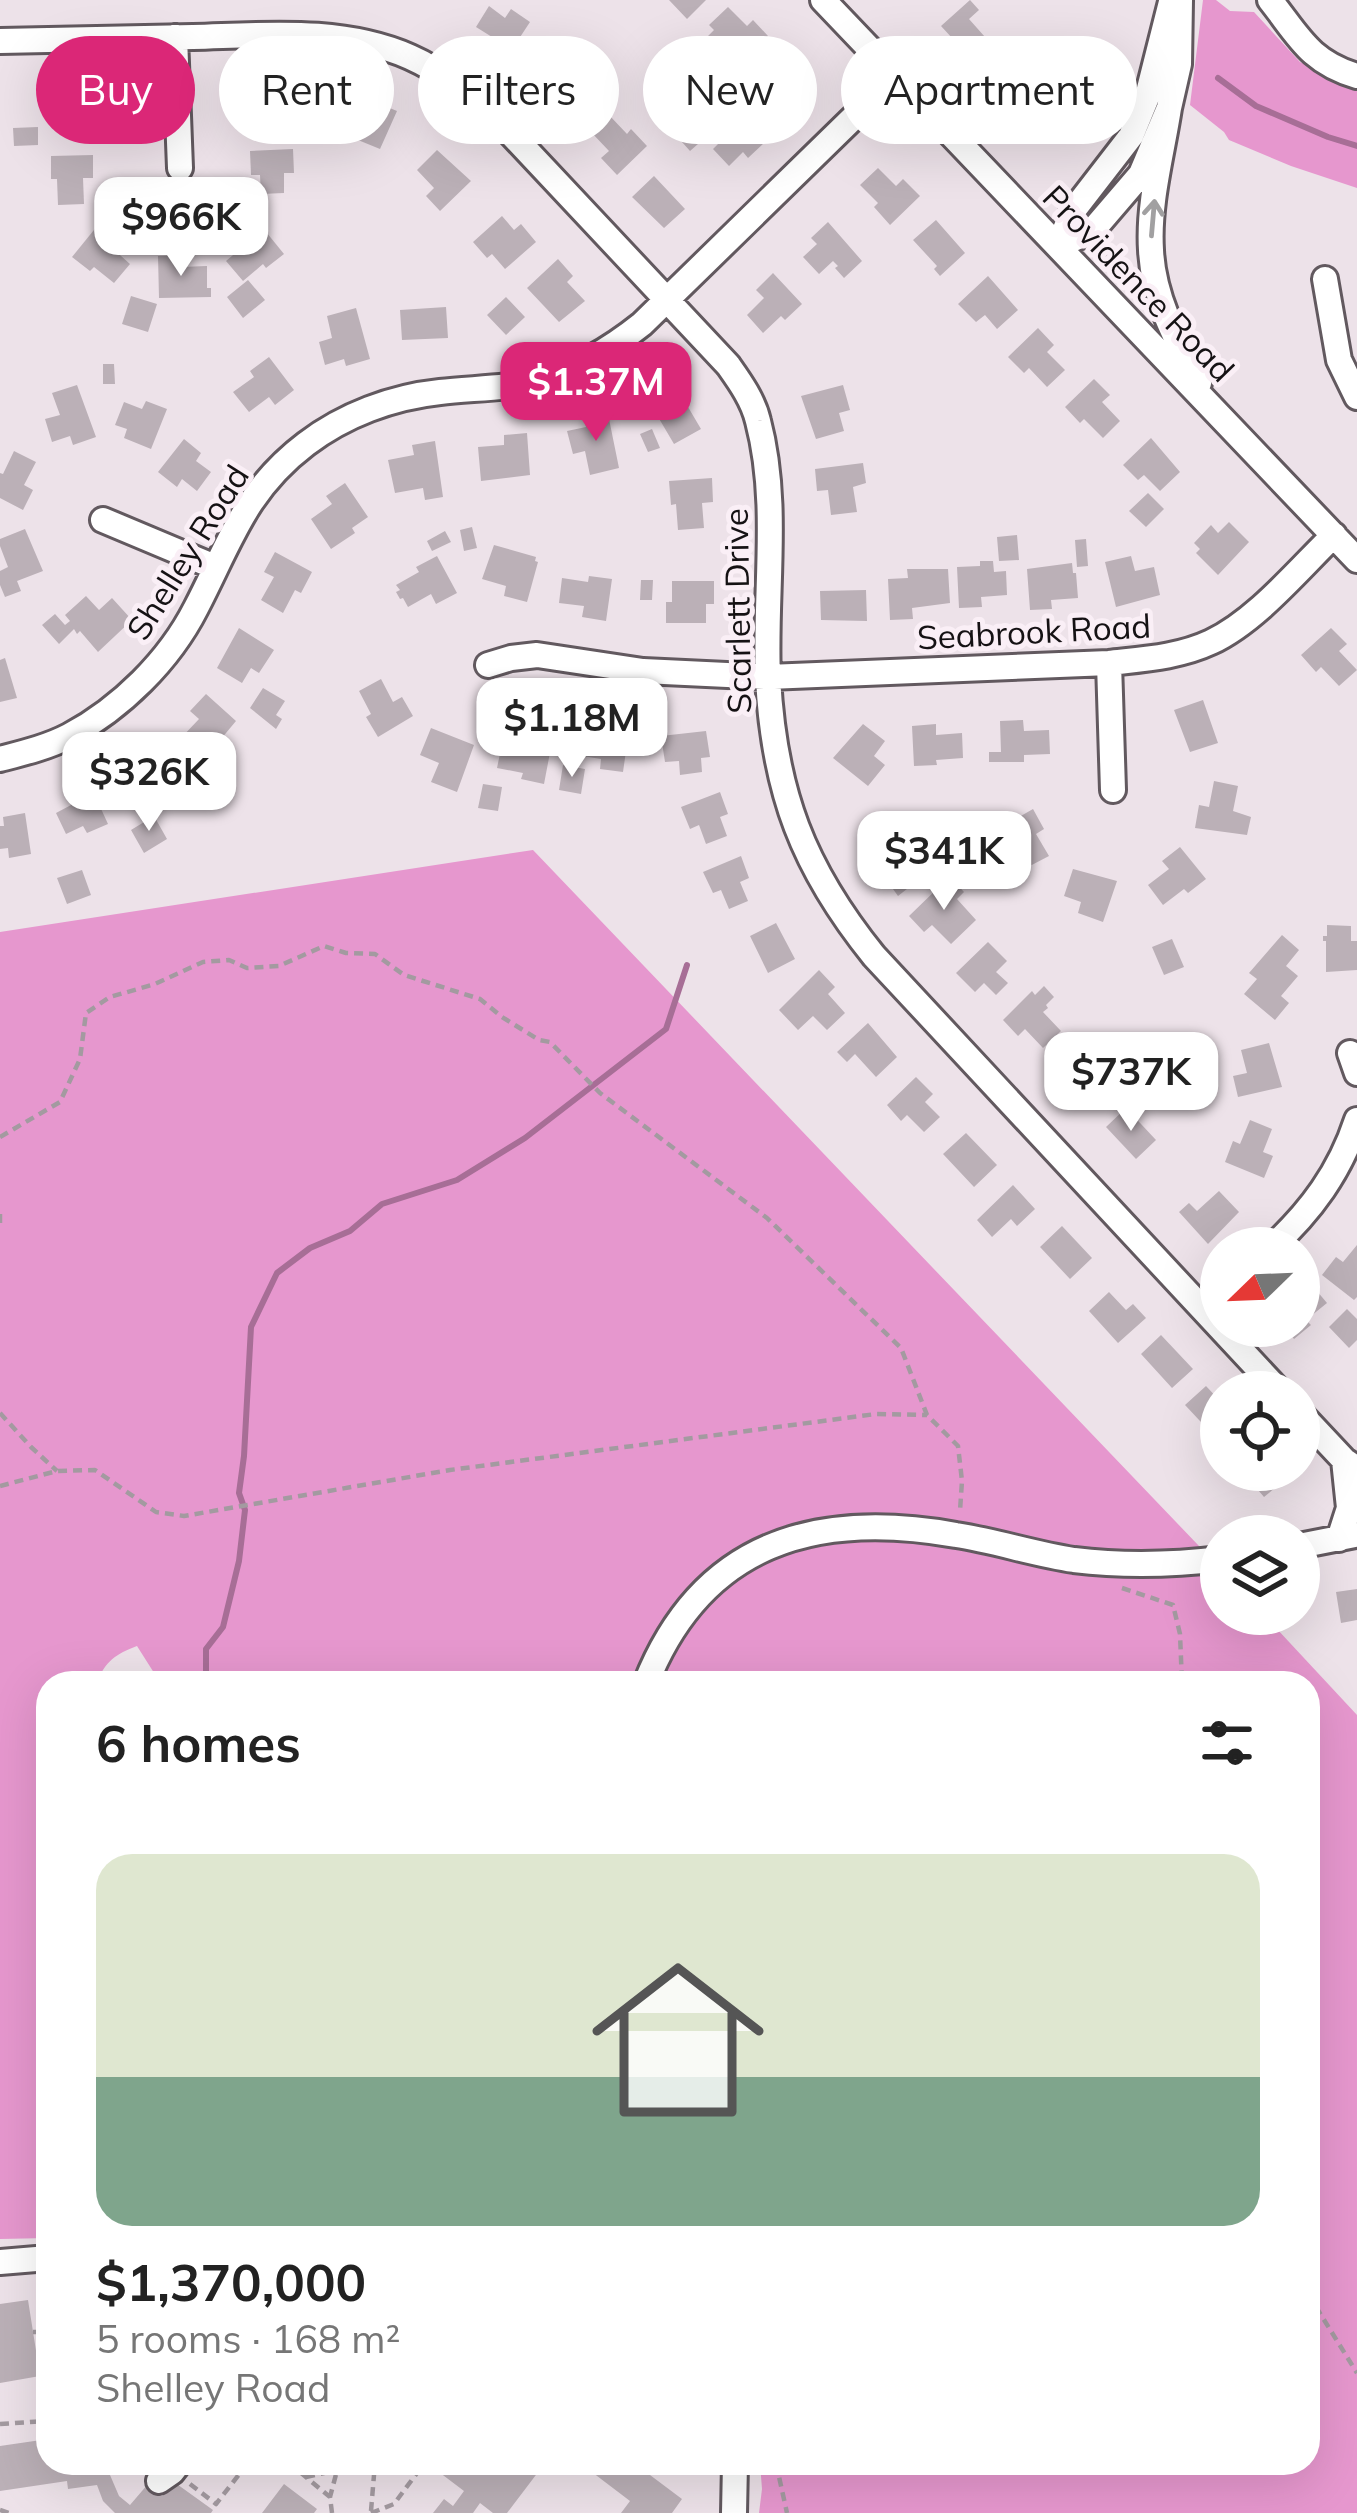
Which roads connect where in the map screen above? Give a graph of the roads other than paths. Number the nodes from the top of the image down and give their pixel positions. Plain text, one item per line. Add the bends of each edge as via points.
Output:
1 (823, 0) edge
2 (1176, 0) edge
3 (1270, 0) edge
4 (195, 36) edge
5 (858, 36) edge
6 (36, 40) edge
7 (0, 41) edge
8 (1357, 76) edge
9 (1169, 108) junction
10 (841, 130) edge
11 (179, 144) edge
12 (961, 144) edge
13 (180, 168) dead end
14 (1058, 246) junction
15 (1324, 279) dead end
16 (668, 300) junction
17 (1357, 397) edge
18 (1211, 406) junction
19 (103, 520) dead end
20 (1334, 536) junction
21 (1357, 560) edge
22 (215, 567) junction
23 (1108, 663) junction
24 (488, 664) dead end
25 (768, 676) junction
26 (0, 759) edge
27 (1113, 790) dead end
28 (1357, 1120) edge
29 (1291, 1227) edge
30 (1200, 1290) edge
31 (1246, 1347) edge
32 (1264, 1371) edge
33 (1320, 1434) edge
34 (1350, 1465) edge
35 (1348, 1537) edge
36 (1200, 1561) edge
37 (651, 1671) edge
38 (36, 2259) edge
39 (0, 2261) edge
40 (735, 2475) edge
41 (734, 2513) edge

1 - 5 street, Providence Road
2 - 9 street via 1179,64
2 - 14 street via 1131,136 1073,211
3 - 8 street via 1294,36
4 - 16 street, Scarlett Drive via 349,39 441,73 499,121
6 - 7 street, Scarlett Drive
9 - 14 street via 1119,203 1093,230
18 -> 9 street via 1167,318 1150,249
10 - 16 street, Shelley Road
11 - 13 street
12 - 14 street, Providence Road
14 - 18 street, Providence Road
15 - 17 street via 1339,360
16 - 22 street, Shelley Road via 624,338 566,370 410,396 307,442 256,493
16 - 25 street, Scarlett Drive via 728,365 758,418 768,489
18 - 20 street, Providence Road
19 - 22 street
20 - 21 street, Providence Road
20 - 23 street, Seabrook Road via 1212,642
22 - 26 street, Shelley Road via 195,611 143,680 68,736
23 - 25 street, Seabrook Road
23 - 27 street
24 - 25 street, Seabrook Road via 537,655 643,671
25 - 30 street, Scarlett Drive via 783,790 832,900 874,956
28 - 29 street via 1320,1196
31 - 32 street, Scarlett Drive
33 - 34 street
34 - 35 street
36 - 37 street via 1073,1560 959,1535 832,1528 775,1544 728,1570 685,1610
38 - 39 street
40 - 41 street

